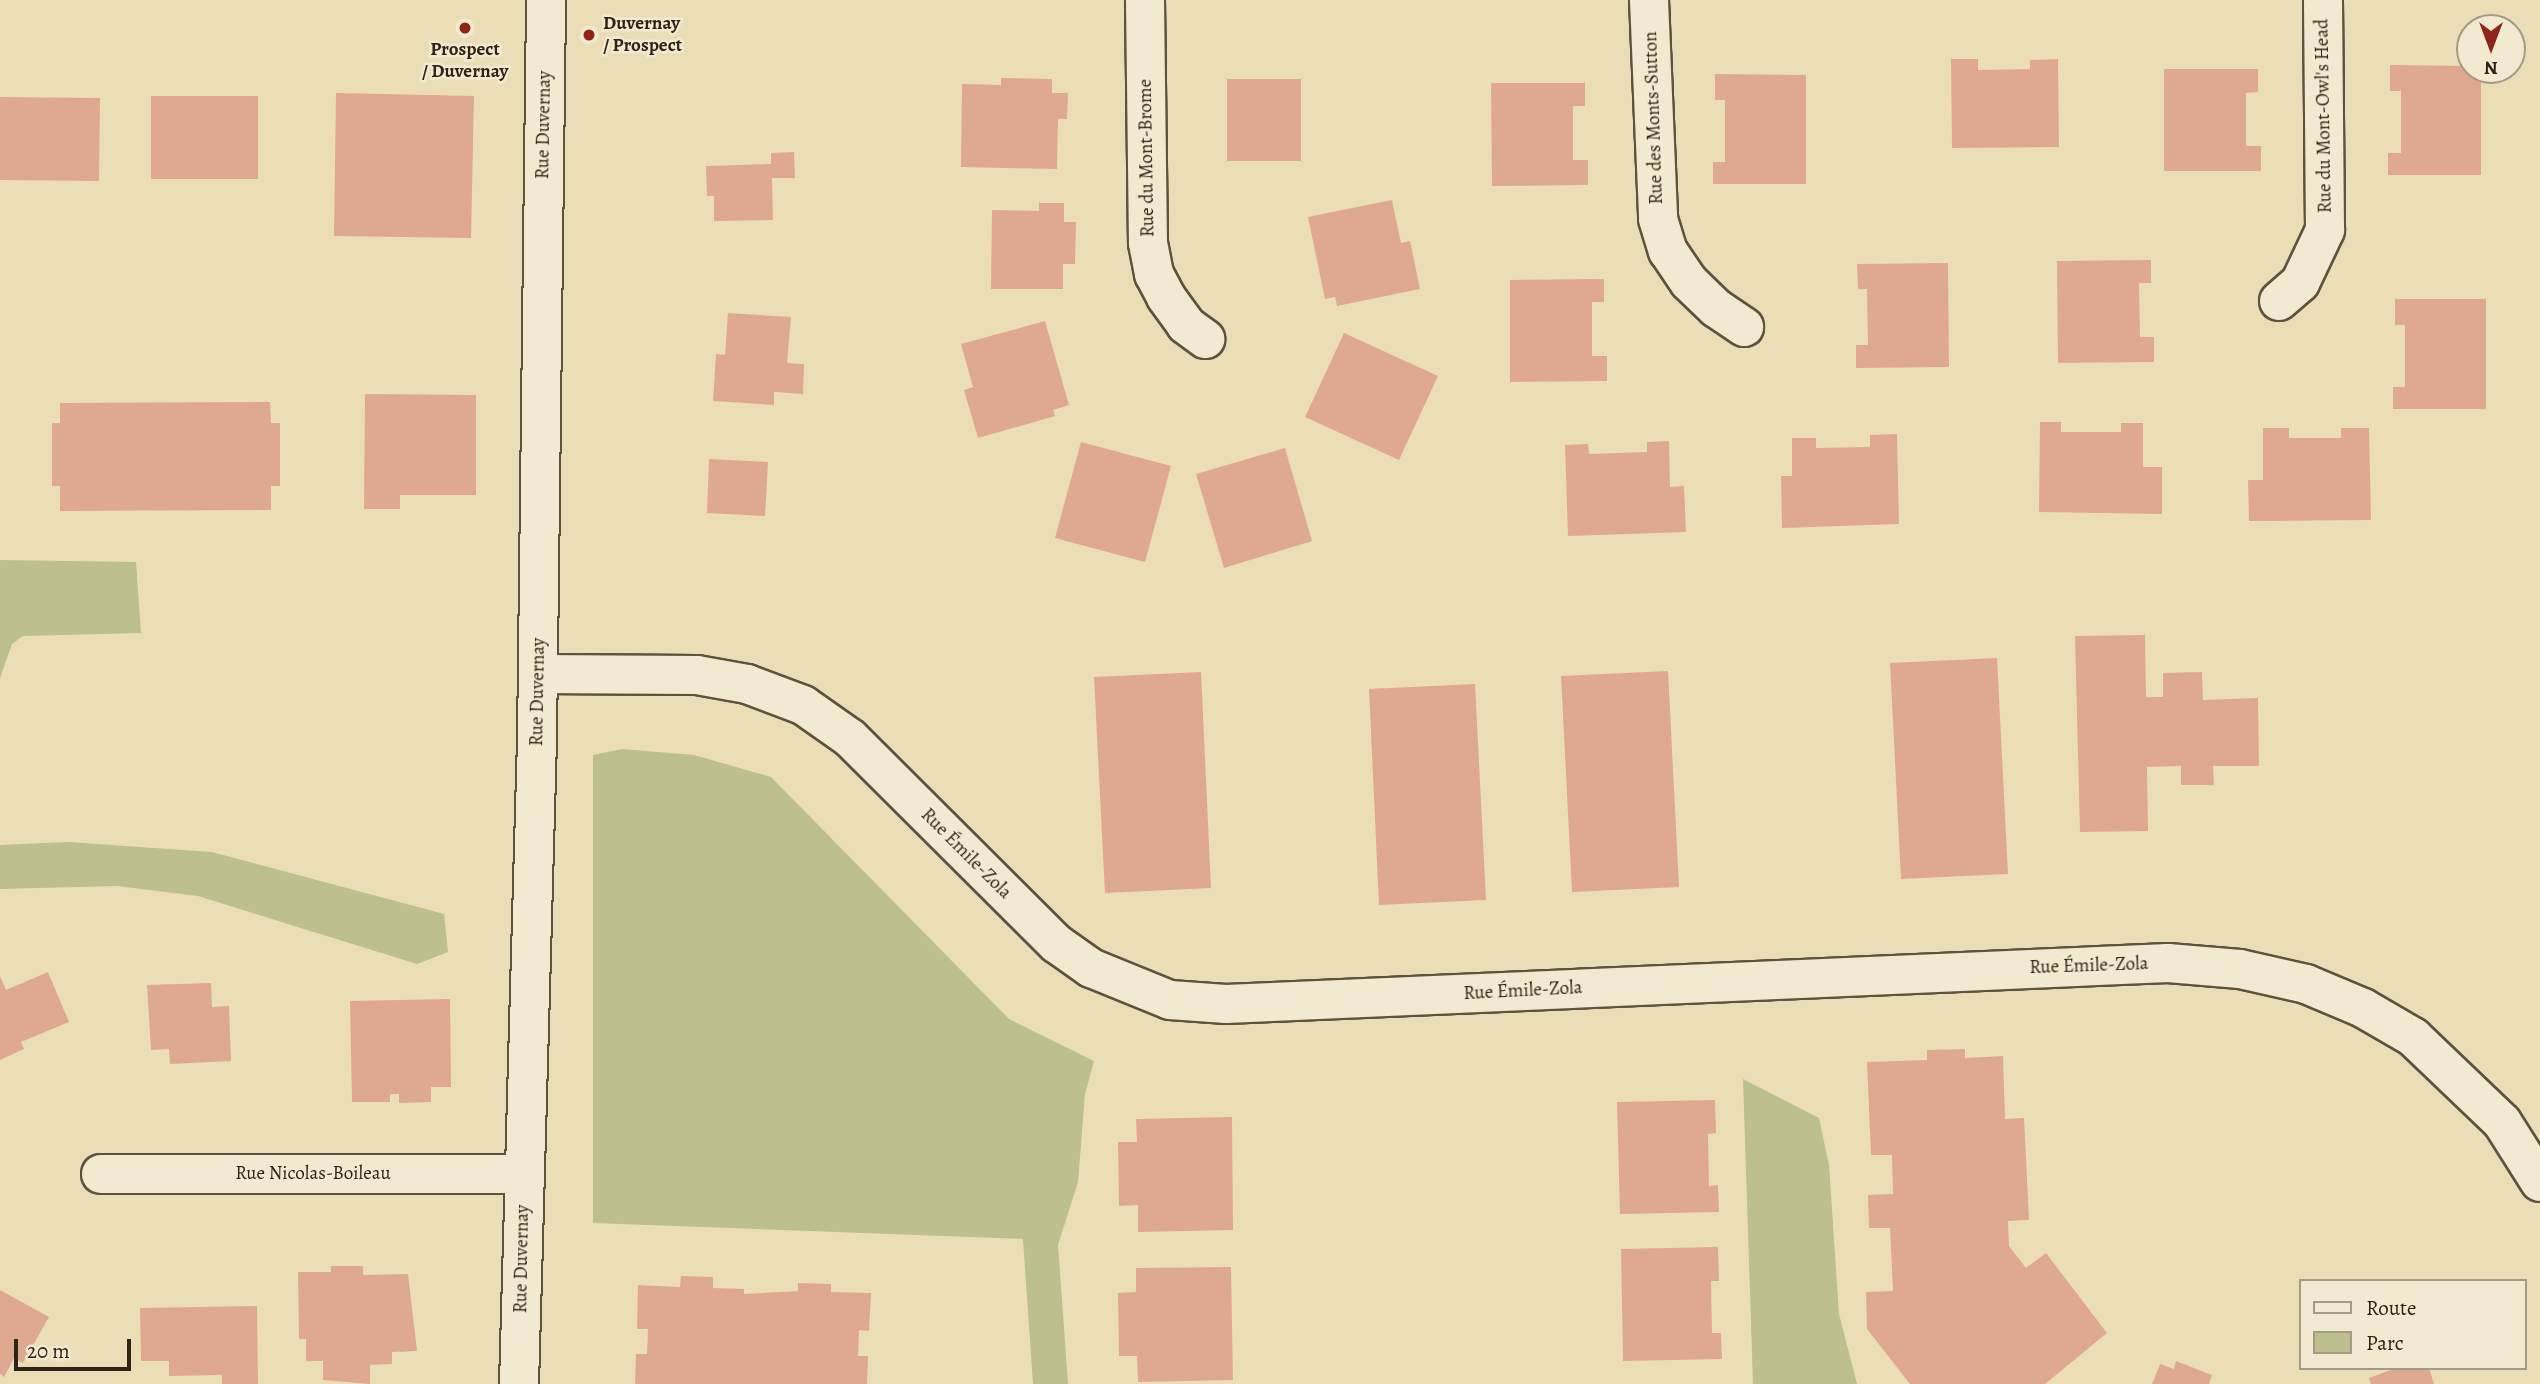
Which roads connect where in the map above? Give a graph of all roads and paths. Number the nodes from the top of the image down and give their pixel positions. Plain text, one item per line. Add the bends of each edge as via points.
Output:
1 (547, 0) edge
2 (1145, 0) edge
3 (1649, 0) edge
4 (2323, 0) edge
5 (2279, 300) dead end
6 (1744, 327) dead end
7 (1205, 339) dead end
8 (538, 674) junction
9 (101, 1174) dead end
10 (524, 1174) junction
11 (2540, 1182) edge
12 (519, 1384) edge

1 - 8 street, Rue Duvernay
2 - 7 street, Rue du Mont-Brome via 1148,243 1154,274 1166,297 1186,326
3 - 6 street, Rue des Monts-Sutton via 1658,219 1668,251 1689,282
4 - 5 street, Rue du Mont-Owl's Head via 2325,230 2300,283
8 - 10 street, Rue Duvernay
8 - 11 street, Rue Émile-Zola via 697,675 747,684 803,705 850,738 1057,944 1091,968 1170,1000 1226,1004 2154,964 2240,969 2306,984 2413,1037 2502,1122
9 - 10 street, Rue Nicolas-Boileau
10 - 12 street, Rue Duvernay

